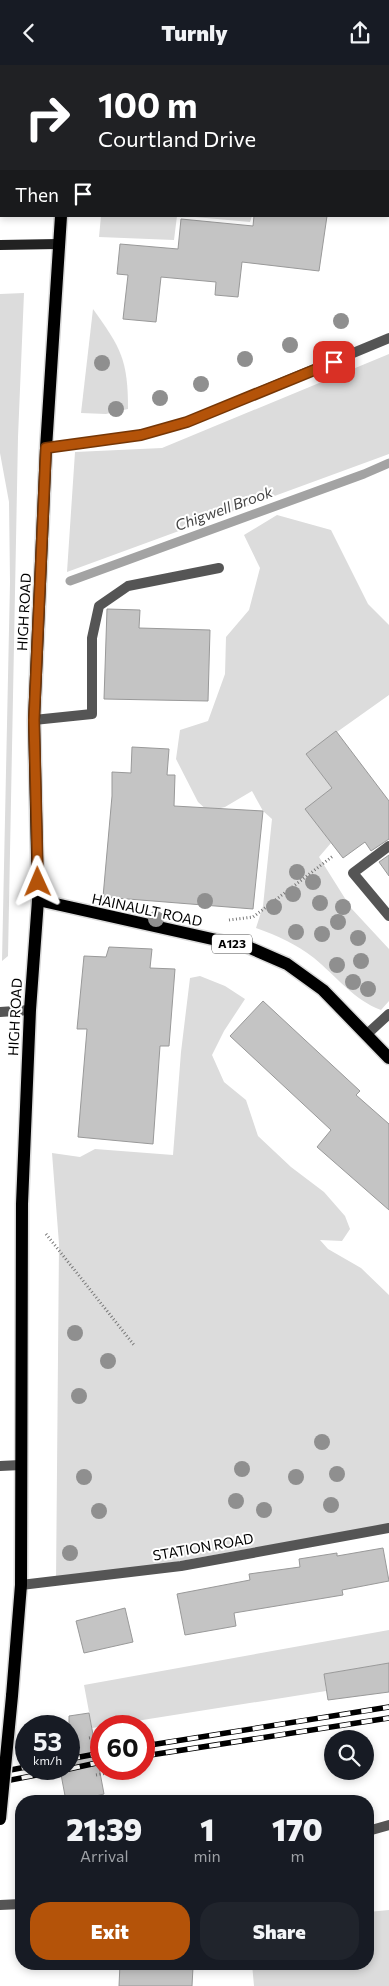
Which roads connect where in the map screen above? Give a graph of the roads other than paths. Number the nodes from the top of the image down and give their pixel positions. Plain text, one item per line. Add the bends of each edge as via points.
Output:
1 (61, 217) edge
2 (58, 244) junction
3 (0, 245) edge
4 (389, 338) edge
5 (46, 448) junction
6 (219, 568) dead end
7 (34, 720) junction
8 (389, 846) edge
9 (38, 900) junction
10 (389, 915) edge
11 (30, 1010) junction
12 (0, 1012) edge
13 (389, 1014) edge
14 (366, 1035) junction
15 (389, 1058) edge
16 (21, 1465) junction
17 (0, 1466) edge
18 (389, 1528) edge
19 (21, 1585) junction
20 (0, 1819) edge
21 (389, 1825) edge
22 (374, 1829) edge
23 (15, 1904) edge
24 (0, 1905) edge

1 - 2 main road, HIGH ROAD
2 - 3 main road
2 - 5 main road, HIGH ROAD
4 - 5 street via 187,422 141,435
5 - 7 main road, HIGH ROAD
6 - 7 street via 128,585 99,605 92,638 92,714
7 - 9 main road, HIGH ROAD
8 - 10 street via 353,873
9 - 11 main road, HIGH ROAD
9 - 14 main road, HAINAULT ROAD / A123 via 248,947 287,964 323,990
11 - 12 street
11 - 16 main road, HIGH ROAD via 22,1204
13 - 14 street
14 - 15 main road, HAINAULT ROAD / A123
16 - 17 street
16 - 19 main road, HIGH ROAD
18 - 19 street, STATION ROAD via 181,1566
19 - 20 main road, HIGH ROAD, bridge
21 - 22 street
23 - 24 street

